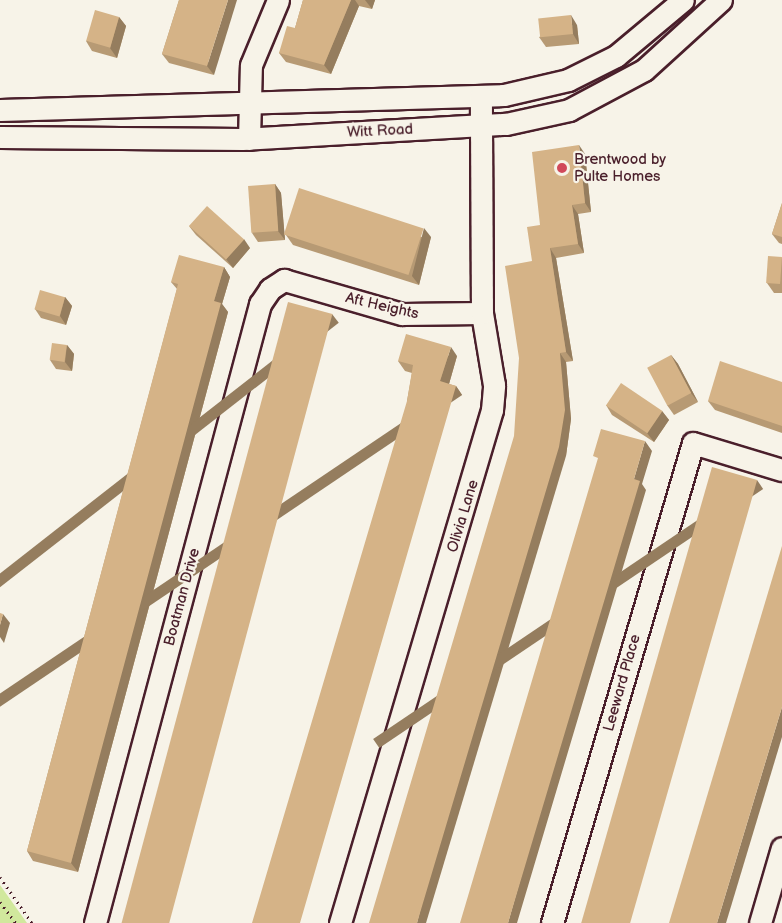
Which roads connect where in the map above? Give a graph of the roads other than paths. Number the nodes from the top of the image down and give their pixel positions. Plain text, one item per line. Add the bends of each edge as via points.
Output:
1 (278, 0) edge
2 (721, 0) edge
3 (678, 4) edge
4 (689, 29) junction
5 (481, 96) junction
6 (248, 106) junction
7 (0, 110) edge
8 (483, 125) junction
9 (0, 137) edge
10 (249, 139) junction
11 (284, 280) joint
12 (482, 313) junction
13 (782, 470) edge
14 (782, 848) edge
15 (95, 923) edge
16 (340, 923) edge
17 (552, 923) edge
18 (760, 923) edge

1 - 6 street via 250,65
2 - 4 street, Witt Road
3 - 4 street
3 - 5 street, Witt Road via 616,56 568,80
4 - 8 street, Witt Road via 644,70 569,110
5 - 6 street, Witt Road
5 - 8 street, Olivia Lane
6 - 7 street, Witt Road
6 - 10 street
8 - 10 street, Witt Road
8 - 12 street, Olivia Lane
9 - 10 street, Witt Road
11 - 12 street, Aft Heights via 402,314
11 - 15 street, Boatman Drive via 270,289 260,304
12 - 16 street, Olivia Lane via 494,385 486,438
13 - 17 street, Leeward Place via 693,443
14 - 18 street

